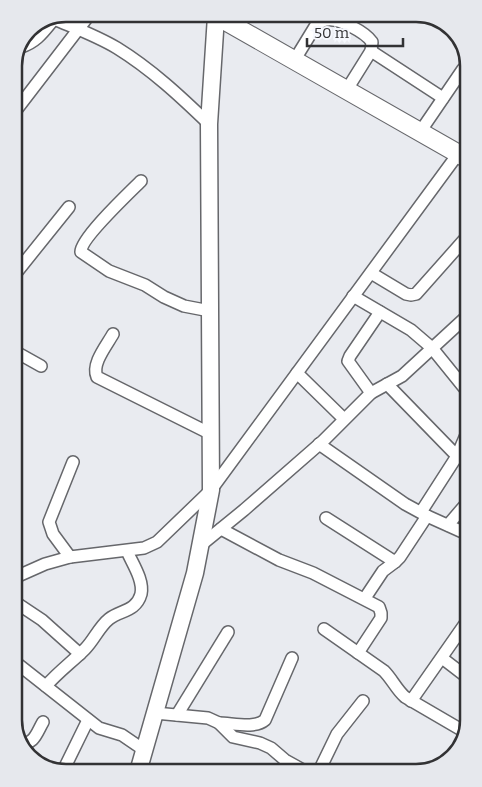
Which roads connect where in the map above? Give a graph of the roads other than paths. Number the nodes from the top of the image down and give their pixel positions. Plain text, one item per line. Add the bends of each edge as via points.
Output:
1 (62, 22) edge
2 (84, 22) edge
3 (218, 22) edge
4 (231, 22) edge
5 (319, 23) edge
6 (339, 23) edge
7 (48, 26) edge
8 (78, 29) junction
9 (29, 44) edge
10 (371, 51) junction
11 (294, 61) junction
12 (460, 73) edge
13 (346, 91) junction
14 (443, 98) junction
15 (23, 101) edge
16 (209, 124) junction
17 (420, 132) junction
18 (460, 155) edge
19 (460, 157) edge
20 (141, 181) dead end
21 (69, 207) dead end
22 (460, 244) edge
23 (23, 265) edge
24 (371, 273) junction
25 (354, 296) junction
26 (210, 310) junction
27 (380, 312) junction
28 (460, 323) edge
29 (113, 334) dead end
30 (432, 348) junction
31 (23, 356) edge
32 (41, 366) dead end
33 (297, 373) junction
34 (460, 383) edge
35 (387, 384) junction
36 (371, 393) junction
37 (344, 419) junction
38 (211, 434) junction
39 (319, 444) junction
40 (460, 449) edge
41 (457, 456) junction
42 (73, 462) dead end
43 (211, 490) junction
44 (460, 511) edge
45 (424, 514) junction
46 (326, 518) dead end
47 (448, 525) junction
48 (221, 529) junction
49 (460, 531) edge
50 (201, 545) junction
51 (127, 551) junction
52 (70, 557) junction
53 (396, 562) junction
54 (22, 574) edge
55 (365, 598) junction
56 (22, 607) edge
57 (324, 629) dead end
58 (460, 631) edge
59 (228, 632) dead end
60 (358, 653) junction
61 (80, 654) junction
62 (292, 658) dead end
63 (442, 658) junction
64 (22, 667) edge
65 (460, 672) edge
66 (46, 686) junction
67 (363, 701) dead end
68 (411, 701) junction
69 (155, 713) junction
70 (178, 715) junction
71 (88, 720) junction
72 (43, 722) dead end
73 (219, 723) junction
74 (459, 728) edge
75 (29, 743) edge
76 (144, 750) junction
77 (66, 764) edge
78 (140, 764) edge
79 (293, 764) edge
80 (323, 764) edge

1 - 8 street
2 - 8 street
3 - 16 street
4 - 11 main road
5 - 11 street
6 - 10 street via 368,36 372,42
7 - 9 street
8 - 15 street
8 - 16 street via 116,48 148,70
10 - 13 street
10 - 14 street
11 - 13 main road
12 - 14 street
13 - 17 main road
14 - 17 street
16 - 26 street
17 - 18 main road
19 - 24 street
20 - 26 street via 114,207 84,243 81,252 109,271 145,284 184,306
21 - 23 street
22 - 24 street via 416,294 406,294
24 - 25 street
25 - 27 street
25 - 33 street
26 - 38 street
27 - 30 street via 411,330
27 - 36 street via 348,362
28 - 30 street
29 - 38 street via 96,367 96,377
30 - 34 street
30 - 35 street via 402,376
31 - 32 street
33 - 37 street
33 - 43 street
35 - 36 street
35 - 41 street
36 - 37 street
37 - 39 street
38 - 43 street
39 - 45 street
39 - 48 street
40 - 41 street
41 - 45 street
42 - 52 street via 49,522 53,534
43 - 50 street
43 - 51 street via 157,542
44 - 47 street
45 - 47 street
45 - 53 street
46 - 53 street
47 - 49 street
48 - 50 street
48 - 55 street via 279,560
50 - 69 street
51 - 52 street
51 - 61 street via 142,585 138,600 126,612 109,619
52 - 54 street
53 - 55 street via 383,571
55 - 60 street via 379,607 381,618
56 - 61 street
57 - 60 street
58 - 63 street
59 - 70 street
60 - 68 street via 391,678 399,692
61 - 66 street via 57,672
62 - 73 street via 261,723
63 - 65 street
63 - 68 street
64 - 66 street
66 - 71 street
67 - 80 street via 337,734
68 - 74 street
69 - 70 street
69 - 76 street
70 - 73 street via 208,718
71 - 76 street via 106,731 122,735
71 - 77 street
72 - 75 street via 32,742
73 - 79 street via 233,737 260,743
76 - 78 street

